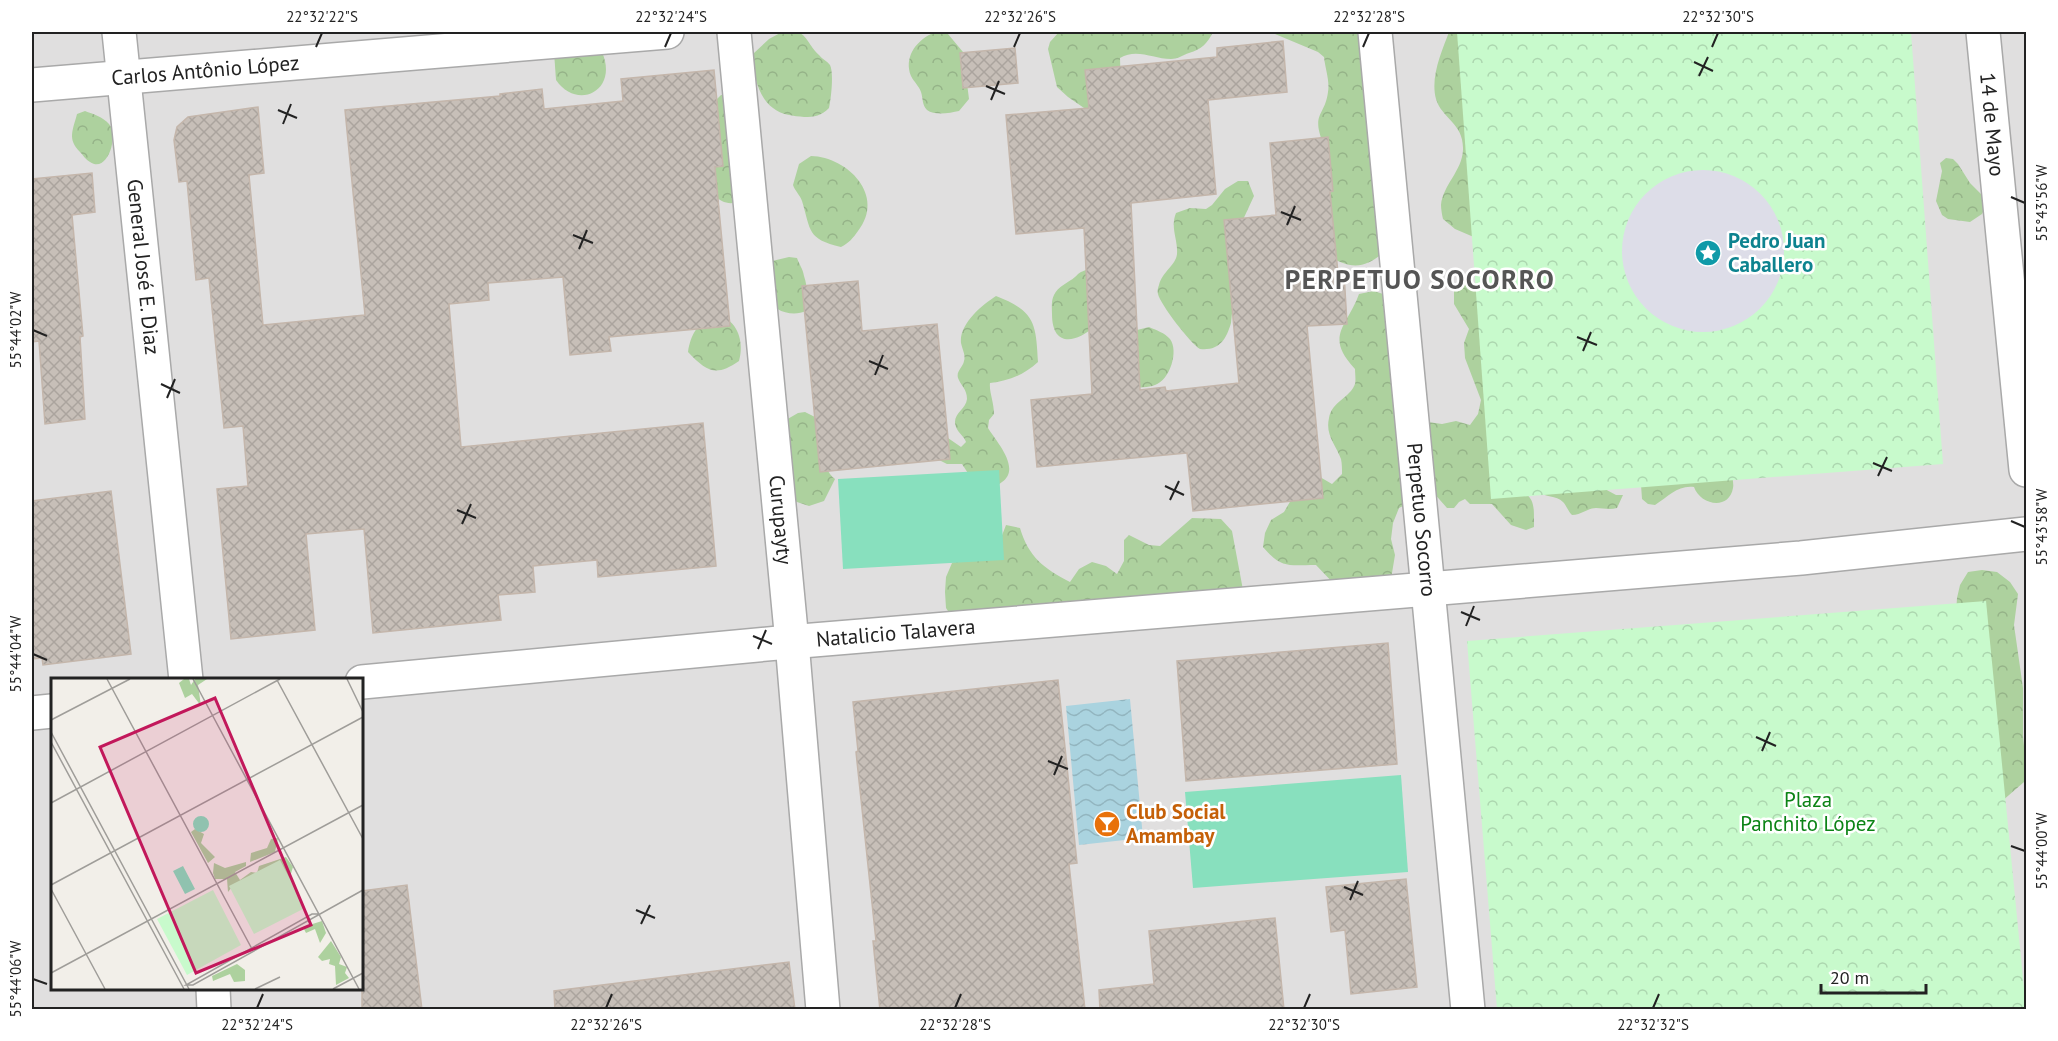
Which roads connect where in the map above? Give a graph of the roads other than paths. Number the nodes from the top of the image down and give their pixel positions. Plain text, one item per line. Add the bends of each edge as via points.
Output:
1 (120, 32) edge
2 (667, 32) edge
3 (734, 32) edge
4 (1375, 32) edge
5 (1983, 32) edge
6 (124, 78) junction
7 (32, 86) edge
8 (2026, 470) edge
9 (2026, 534) edge
10 (1428, 588) junction
11 (792, 642) junction
12 (186, 678) edge
13 (363, 682) edge
14 (51, 711) edge
15 (32, 713) edge
16 (213, 990) edge
17 (214, 1010) edge
18 (823, 1010) edge
19 (1468, 1010) edge

1 - 6 street, General José E. Diaz
2 - 6 street, Carlos Antônio López
3 - 11 street, Curupayty
4 - 10 street, Perpetuo Socorro
5 - 8 street, 14 de Mayo
6 - 7 street, Carlos Antônio López
6 - 12 street, General José E. Diaz
9 - 10 street, Natalicio Talavera via 1801,558
10 - 11 street, Natalicio Talavera
10 - 19 street, Perpetuo Socorro
11 - 13 street, Natalicio Talavera
11 - 18 street, Curupayty
14 - 15 street
16 - 17 street

